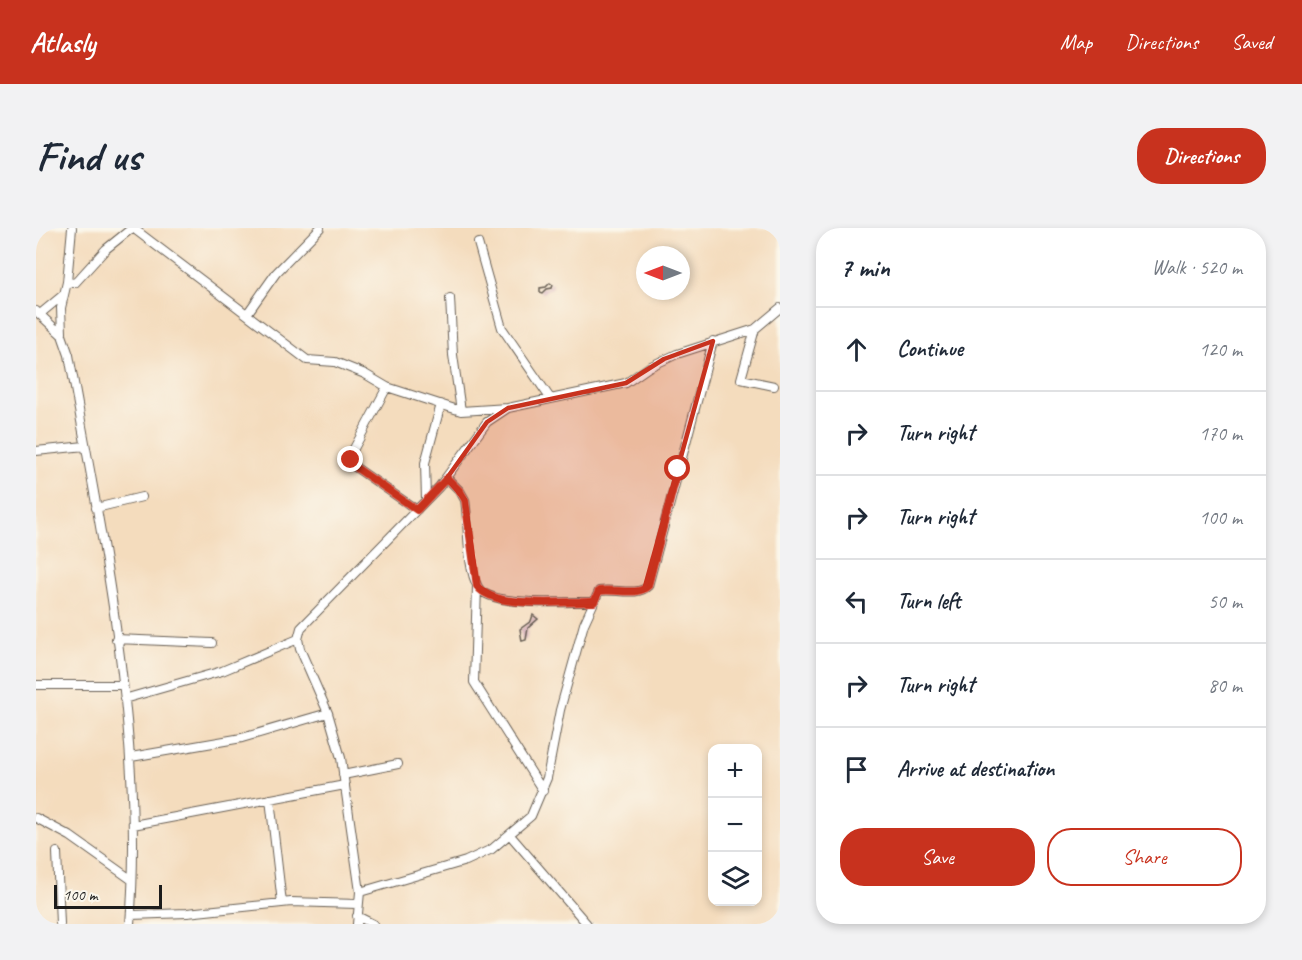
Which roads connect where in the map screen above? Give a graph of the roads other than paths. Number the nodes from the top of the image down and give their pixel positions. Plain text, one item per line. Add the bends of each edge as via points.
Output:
1 (72, 228) edge
2 (133, 228) edge
3 (320, 228) edge
4 (478, 243) dead end
5 (67, 282) junction
6 (63, 295) junction
7 (450, 298) dead end
8 (780, 308) edge
9 (38, 313) edge
10 (247, 314) junction
11 (755, 329) junction
12 (62, 335) junction
13 (713, 341) junction
14 (774, 386) dead end
15 (387, 387) junction
16 (550, 398) junction
17 (441, 404) junction
18 (508, 408) junction
19 (461, 411) junction
20 (85, 446) junction
21 (36, 451) edge
22 (447, 478) junction
23 (142, 497) dead end
24 (426, 500) junction
25 (96, 508) junction
26 (417, 510) junction
27 (477, 586) junction
28 (594, 602) junction
29 (116, 639) junction
30 (298, 639) junction
31 (212, 643) dead end
32 (36, 685) edge
33 (122, 685) junction
34 (124, 699) junction
35 (328, 713) junction
36 (130, 757) junction
37 (398, 764) dead end
38 (343, 775) junction
39 (345, 785) junction
40 (543, 791) junction
41 (270, 800) junction
42 (36, 818) edge
43 (133, 825) junction
44 (510, 835) junction
45 (57, 852) dead end
46 (132, 880) junction
47 (360, 892) junction
48 (282, 903) junction
49 (357, 904) junction
50 (131, 915) junction
51 (357, 920) edge
52 (60, 924) edge
53 (130, 924) edge
54 (373, 924) edge
55 (587, 924) edge

1 - 5 street
2 - 5 street via 106,249 75,283
2 - 10 street
3 - 10 street via 276,273
4 - 16 street via 502,328
5 - 6 street
6 - 9 street
6 - 12 street
7 - 19 street
8 - 11 street
9 - 12 street
10 - 15 street via 307,360 335,362
11 - 13 street
11 - 14 street via 741,379
12 - 20 street
13 - 16 street via 664,359 626,383
13 - 28 street via 648,586 636,592 612,588 599,591
15 - 17 street
15 - 26 street via 351,460 355,467
16 - 18 street
17 - 19 street
17 - 24 street via 425,463
18 - 19 street
18 - 22 street via 487,423
20 - 21 street
20 - 25 street
22 - 24 street
22 - 27 street via 465,500
23 - 25 street
24 - 26 street
25 - 29 street
26 - 30 street via 309,618
27 - 28 street via 481,592 502,601
27 - 40 street via 474,682
28 - 40 street via 560,710
29 - 31 street
29 - 33 street
30 - 34 street via 222,671
30 - 35 street
32 - 33 street
33 - 34 street
34 - 36 street
35 - 36 street via 242,738
35 - 38 street
36 - 43 street
37 - 38 street
38 - 39 street
39 - 41 street
39 - 47 street
40 - 44 street via 531,816
41 - 43 street
41 - 48 street
42 - 46 street via 70,836
43 - 46 street
44 - 47 street via 466,861
44 - 55 street
45 - 52 street
46 - 50 street
47 - 49 street
48 - 49 street
48 - 50 street
49 - 51 street
50 - 53 street
51 - 54 street

